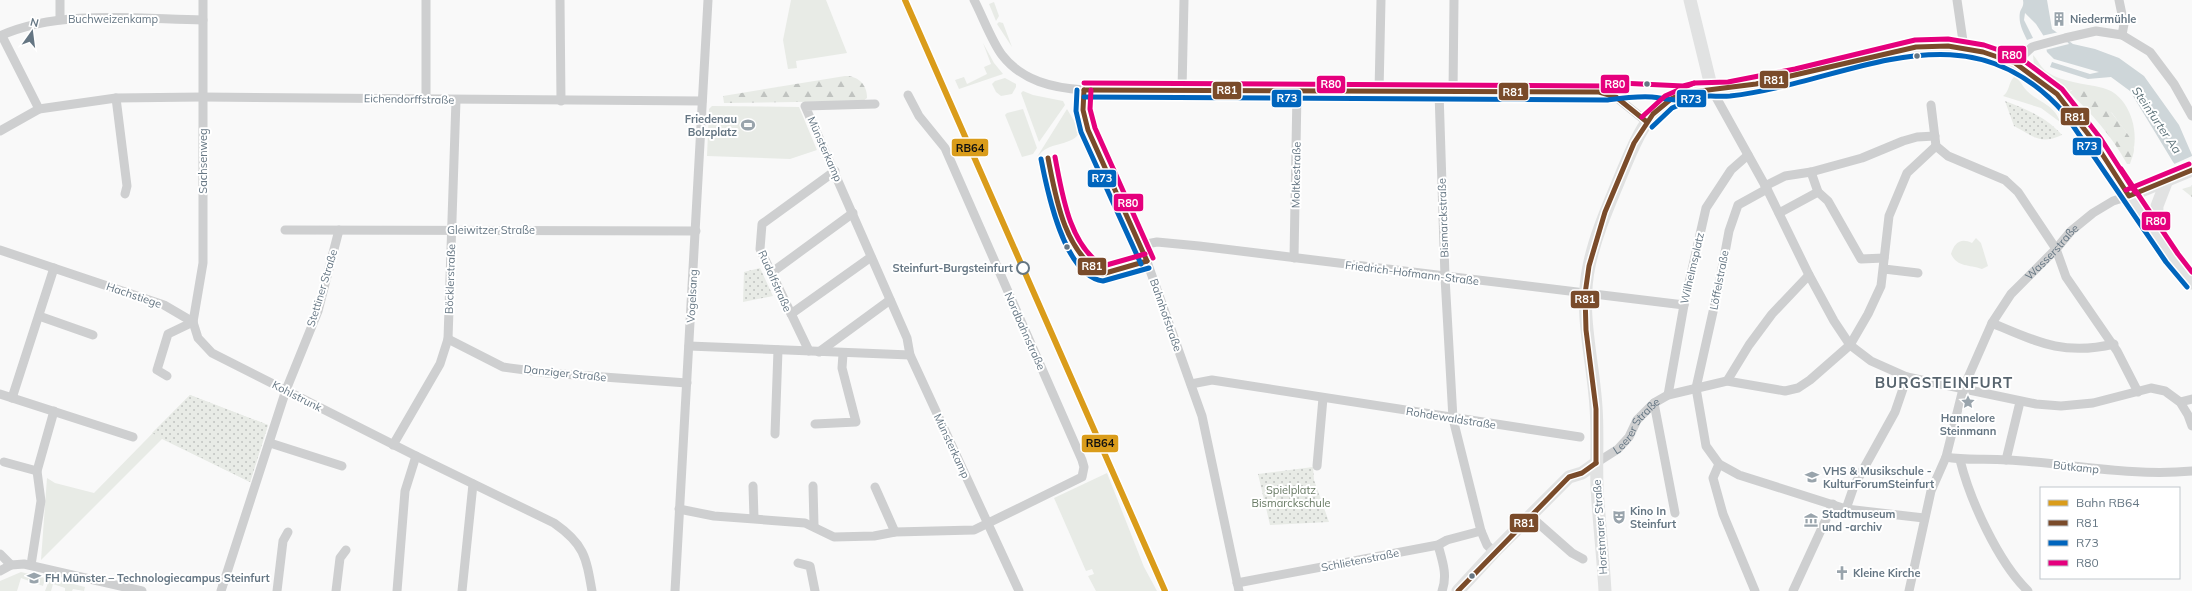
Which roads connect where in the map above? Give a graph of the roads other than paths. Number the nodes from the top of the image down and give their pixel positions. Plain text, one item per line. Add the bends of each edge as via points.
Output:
1 (60, 0) edge
2 (203, 0) edge
3 (426, 0) edge
4 (560, 0) edge
5 (708, 0) edge
6 (974, 0) edge
7 (1184, 0) edge
8 (1381, 0) edge
9 (1454, 0) edge
10 (1690, 0) edge
11 (1957, 0) edge
12 (2120, 0) edge
13 (60, 19) junction
14 (203, 20) junction
15 (2122, 34) junction
16 (1, 36) edge
17 (1964, 48) junction
18 (2015, 63) junction
19 (1084, 90) junction
20 (1182, 90) junction
21 (1712, 90) junction
22 (1297, 92) junction
23 (1379, 92) junction
24 (1439, 92) junction
25 (1453, 92) junction
26 (908, 95) dead end
27 (202, 96) junction
28 (116, 98) junction
29 (426, 100) junction
30 (456, 100) junction
31 (561, 100) junction
32 (702, 101) junction
33 (875, 104) dead end
34 (1931, 105) dead end
35 (39, 109) junction
36 (2192, 116) edge
37 (1647, 122) junction
38 (0, 131) edge
39 (1935, 141) junction
40 (1748, 155) junction
41 (2192, 170) edge
42 (835, 171) junction
43 (1811, 172) junction
44 (2170, 179) junction
45 (1766, 188) junction
46 (1818, 192) junction
47 (125, 194) dead end
48 (2129, 196) junction
49 (853, 213) junction
50 (1779, 213) junction
51 (286, 230) dead end
52 (339, 230) junction
53 (451, 230) junction
54 (696, 231) junction
55 (2156, 234) junction
56 (1141, 245) junction
57 (0, 250) edge
58 (2056, 250) junction
59 (871, 256) junction
60 (1294, 258) junction
61 (1884, 258) junction
62 (54, 268) junction
63 (1884, 269) junction
64 (771, 273) junction
65 (1918, 273) dead end
66 (1809, 275) junction
67 (1445, 277) junction
68 (2192, 283) edge
69 (1585, 294) junction
70 (890, 300) junction
71 (1684, 305) junction
72 (791, 314) junction
73 (39, 316) junction
74 (193, 322) junction
75 (1992, 323) junction
76 (93, 335) dead end
77 (448, 339) junction
78 (2114, 344) junction
79 (1850, 345) junction
80 (689, 346) junction
81 (778, 350) junction
82 (809, 351) junction
83 (819, 352) junction
84 (843, 354) junction
85 (910, 355) junction
86 (167, 376) dead end
87 (1906, 377) junction
88 (1727, 381) junction
89 (688, 383) junction
90 (1191, 384) junction
91 (1696, 388) junction
92 (1963, 389) junction
93 (286, 390) junction
94 (2138, 392) junction
95 (0, 394) edge
96 (1668, 395) junction
97 (12, 398) junction
98 (1323, 398) junction
99 (2192, 398) edge
100 (2020, 402) junction
101 (2180, 402) junction
102 (1654, 403) junction
103 (54, 411) junction
104 (1453, 419) junction
105 (815, 424) dead end
106 (2192, 426) edge
107 (775, 434) dead end
108 (133, 437) dead end
109 (1580, 437) dead end
110 (270, 442) junction
111 (393, 445) junction
112 (416, 456) junction
113 (1946, 457) junction
114 (1960, 460) junction
115 (2006, 460) junction
116 (4, 462) dead end
117 (1596, 463) junction
118 (1719, 464) junction
119 (342, 466) dead end
120 (1317, 466) dead end
121 (37, 471) junction
122 (2192, 471) edge
123 (473, 484) junction
124 (753, 486) dead end
125 (813, 486) dead end
126 (875, 487) dead end
127 (1833, 504) junction
128 (679, 509) junction
129 (1846, 509) junction
130 (1676, 513) dead end
131 (1530, 516) junction
132 (754, 518) junction
133 (1924, 518) junction
134 (988, 524) junction
135 (814, 525) junction
136 (1481, 531) junction
137 (288, 532) dead end
138 (896, 532) junction
139 (1438, 545) junction
140 (346, 550) dead end
141 (1494, 552) junction
142 (0, 554) edge
143 (1583, 559) dead end
144 (798, 563) dead end
145 (11, 565) junction
146 (31, 565) junction
147 (0, 571) edge
148 (1238, 587) edge
149 (142, 591) edge
150 (220, 591) edge
151 (277, 591) edge
152 (336, 591) edge
153 (397, 591) edge
154 (462, 591) edge
155 (592, 591) edge
156 (675, 591) edge
157 (816, 591) edge
158 (1019, 591) edge
159 (1442, 591) edge
160 (1458, 591) edge
161 (1605, 591) edge
162 (1755, 591) edge
163 (1793, 591) edge
164 (1909, 591) edge
165 (2028, 591) edge

1 - 13 street
2 - 14 street, Sachsenweg
3 - 29 street
4 - 31 street
5 - 32 street, Vogelsang
6 - 19 street via 1002,54 1013,65 1043,84 1061,89
7 - 20 street
8 - 23 street
9 - 25 street
10 - 21 main road
11 - 17 street
12 - 15 street via 2124,24
13 - 14 street, Buchweizenkamp
13 - 16 street, Buchweizenkamp via 35,23
14 - 27 street, Sachsenweg
15 - 18 street via 2096,31 2065,38 2032,47
15 - 36 street via 2150,52 2174,84
16 - 35 street, Buchweizenkamp
17 - 18 main road, Horstmarer Straße
17 - 21 main road, Horstmarer Straße via 1916,47 1763,83
18 - 48 main road, Horstmarer Straße via 2057,94 2071,110
19 - 20 street
19 - 56 street, Bahnhofstraße via 1083,110 1088,130
20 - 22 street
21 - 37 main road, Horstmarer Straße via 1684,93 1662,106
21 - 40 street
22 - 23 street
22 - 60 street, Moltkestraße
23 - 24 street
24 - 25 street
24 - 67 street, Bismarckstraße
25 - 37 street via 1599,92 1616,97
26 - 134 street, Nordbahnstraße via 919,116 945,148 1084,467 1084,474 1078,480
27 - 28 street, Eichendorffstraße
27 - 29 street, Eichendorffstraße
27 - 74 street, Sachsenweg via 202,263
28 - 35 street, Eichendorffstraße
28 - 47 street via 127,186
29 - 30 street, Eichendorffstraße
30 - 31 street, Eichendorffstraße
30 - 53 street, Böcklerstraße
31 - 32 street, Eichendorffstraße
32 - 54 street, Vogelsang
33 - 42 street, Münsterkamp via 805,106
34 - 39 street
35 - 38 street, Eichendorffstraße
37 - 69 main road, Horstmarer Straße via 1634,142 1605,212 1589,266
39 - 43 street, Löffelstraße via 1917,137 1903,140 1862,158
39 - 58 street via 1948,156 2005,180 2018,192
39 - 61 street via 1907,173 1889,216
40 - 45 street
40 - 71 street, Wilhelmsplatz via 1731,170 1706,208
41 - 44 main road, Wasserstraße
42 - 49 street, Münsterkamp
42 - 64 street, Rudolfstraße via 762,224 760,249
43 - 45 street, Löffelstraße via 1785,176
43 - 46 street
44 - 48 main road, Wasserstraße
44 - 55 main road via 2157,206
45 - 50 street
45 - 91 street, Löffelstraße via 1738,205 1729,231
46 - 50 street
46 - 61 street via 1828,201 1861,259
48 - 55 main road, Horstmarer Straße
48 - 58 street, Wasserstraße via 2113,201 2093,213 2071,231
49 - 59 street, Münsterkamp
49 - 64 street
50 - 66 street
51 - 52 street, Gleiwitzer Straße
52 - 53 street, Gleiwitzer Straße
52 - 93 street, Stettiner Straße via 318,311
53 - 54 street, Gleiwitzer Straße
53 - 77 street, Böcklerstraße
54 - 80 street, Vogelsang
55 - 68 main road, Horstmarer Straße
56 - 60 street, Friedrich-Hofmann-Straße via 1157,242
56 - 90 street, Bahnhofstraße
57 - 62 street, Hachstiege
58 - 75 street, Wasserstraße via 2011,294
58 - 78 street via 2066,277
59 - 70 street, Münsterkamp
59 - 72 street
60 - 67 street, Friedrich-Hofmann-Straße
61 - 63 street
62 - 73 street
62 - 74 street, Hachstiege via 164,305
63 - 65 street
63 - 79 street via 1881,286
64 - 72 street, Rudolfstraße
66 - 79 street
66 - 88 street via 1748,345
67 - 69 street, Friedrich-Hofmann-Straße
67 - 104 street, Bismarckstraße
69 - 71 street, Friedrich-Hofmann-Straße
69 - 117 main road, Horstmarer Straße via 1586,330 1596,409
70 - 83 street
70 - 85 street, Münsterkamp via 907,338
71 - 96 street, Wilhelmsplatz
72 - 82 street, Rudolfstraße
73 - 76 street
73 - 97 street
74 - 86 street via 168,334 158,370
74 - 93 street, Kohlstrunk via 198,338 212,353
75 - 78 street via 2037,342 2072,349 2091,350
75 - 92 street, Wasserstraße
77 - 89 street, Danziger Straße via 503,366 548,373
77 - 111 street, Böcklerstraße via 440,364
78 - 94 street
79 - 87 street via 1871,361
79 - 88 street, Leerer Straße via 1798,388 1785,391
80 - 81 street
80 - 89 street, Vogelsang
81 - 82 street
81 - 107 street
82 - 83 street
83 - 84 street
84 - 85 street
84 - 105 street via 842,368 856,422
85 - 134 street, Münsterkamp
87 - 92 street
87 - 129 street via 1895,412 1854,486
88 - 91 street, Leerer Straße
89 - 128 street, Vogelsang
90 - 98 street, Rohdewaldstraße via 1212,380
90 - 148 street, Bahnhofstraße via 1207,434
91 - 96 street, Leerer Straße
91 - 118 street via 1706,446
92 - 100 street
92 - 113 street, Wasserstraße
93 - 110 street, Stettiner Straße
93 - 111 street, Kohlstrunk
94 - 100 street via 2093,403 2061,406
94 - 101 street via 2151,388 2165,391
95 - 97 street
96 - 102 street, Leerer Straße
97 - 103 street
98 - 104 street, Rohdewaldstraße
98 - 120 street
99 - 101 street
100 - 115 street
101 - 106 street
102 - 117 street, Leerer Straße via 1637,420 1629,437 1618,449
102 - 130 street
103 - 108 street
103 - 121 street
104 - 109 street, Rohdewaldstraße
104 - 136 street, Bismarckstraße
110 - 119 street
110 - 150 street, Stettiner Straße
111 - 112 street, Kohlstrunk
112 - 123 street, Kohlstrunk
112 - 153 street via 405,491
113 - 114 street, Bütkamp
113 - 133 street, Wasserstraße via 1931,491
114 - 115 street, Bütkamp
114 - 165 street via 1981,517 2001,556
115 - 122 street, Bütkamp via 2129,472 2166,474
116 - 121 street
117 - 131 main road, Leerer Straße via 1582,473 1569,477
117 - 161 main road, Horstmarer Straße
118 - 127 street via 1739,475
118 - 162 street via 1713,478 1723,514
121 - 146 street via 41,501
123 - 154 street
123 - 155 street, Kohlstrunk via 554,523 572,535 581,548
124 - 132 street
125 - 135 street
126 - 138 street
127 - 129 street
127 - 163 street
128 - 132 street via 714,516
128 - 156 street, Vogelsang
129 - 133 street
131 - 141 main road, Leerer Straße
131 - 143 street via 1572,554
132 - 135 street
133 - 164 street, Wasserstraße
134 - 138 street, Nordbahnstraße via 974,530
134 - 158 street, Münsterkamp
135 - 138 street, Nordbahnstraße via 834,537 874,536
136 - 139 street, Schlietenstraße
136 - 141 street, Bismarckstraße via 1487,545
137 - 151 street via 283,541
139 - 148 street, Schlietenstraße
139 - 159 street via 1446,582
140 - 152 street via 340,558
141 - 160 main road, Leerer Straße
142 - 145 street
144 - 157 street via 810,566
145 - 146 street
145 - 147 street
146 - 149 street

